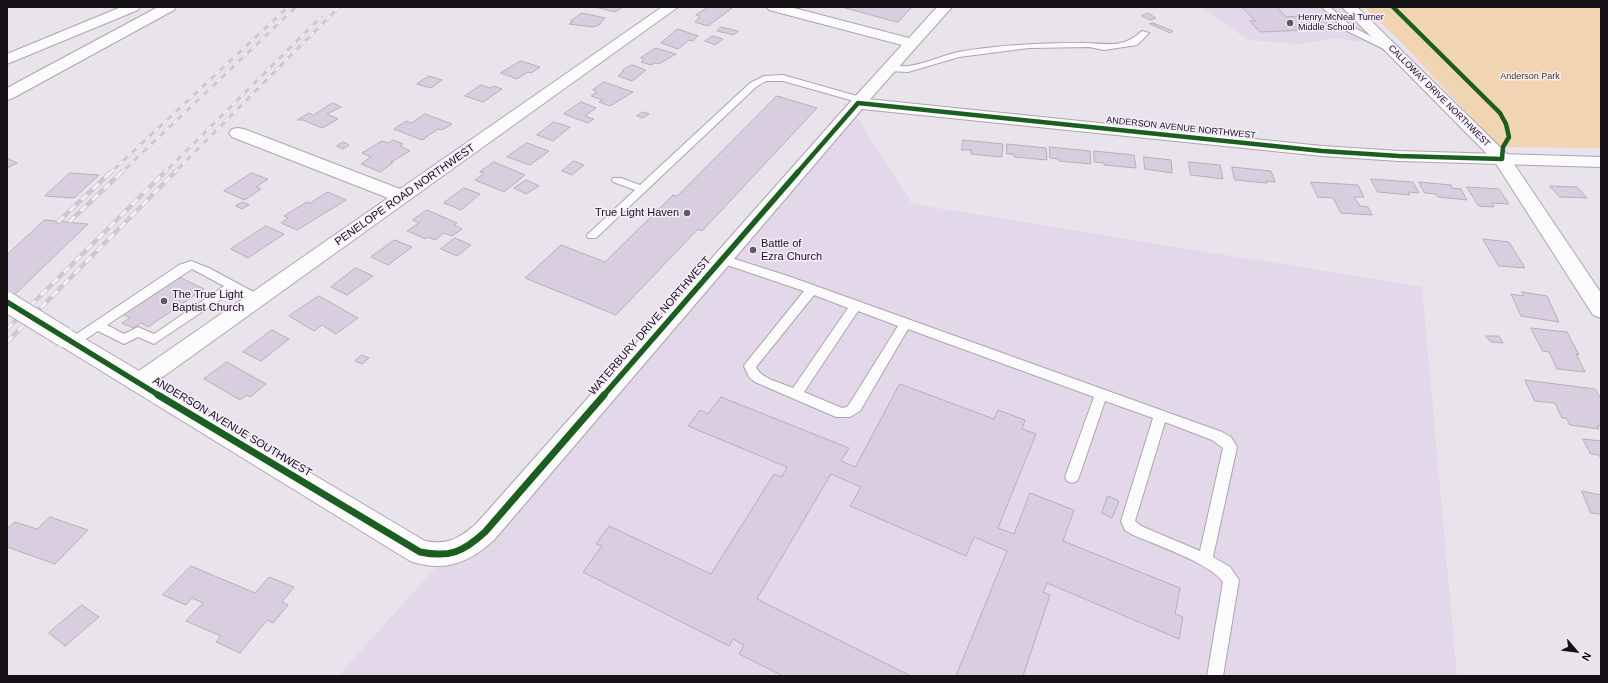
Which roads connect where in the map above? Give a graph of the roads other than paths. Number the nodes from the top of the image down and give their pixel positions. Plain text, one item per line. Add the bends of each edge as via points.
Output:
1 (96, 7) edge
2 (132, 7) edge
3 (169, 7) edge
4 (671, 7) edge
5 (774, 7) edge
6 (945, 7) edge
7 (1326, 7) edge
8 (1349, 7) edge
9 (40, 30) dead end
10 (1145, 33) dead end
11 (910, 44) junction
12 (1393, 50) junction
13 (7, 59) edge
14 (889, 68) junction
15 (7, 95) edge
16 (860, 101) junction
17 (238, 133) dead end
18 (1502, 159) junction
19 (1601, 162) edge
20 (617, 180) dead end
21 (642, 189) junction
22 (404, 197) junction
23 (592, 236) dead end
24 (722, 259) junction
25 (232, 286) junction
26 (812, 289) junction
27 (257, 299) junction
28 (7, 302) edge
29 (855, 306) junction
30 (1601, 310) edge
31 (906, 324) junction
32 (98, 325) junction
33 (68, 339) junction
34 (138, 383) junction
35 (796, 394) junction
36 (1101, 394) junction
37 (1160, 416) junction
38 (1072, 477) dead end
39 (451, 555) joint
40 (1205, 560) junction
41 (1215, 676) edge

1 - 9 main road
2 - 13 main road
3 - 15 main road
4 - 22 main road, PENELOPE ROAD NORTHWEST
5 - 11 main road
6 - 11 main road, WATERBURY DRIVE NORTHWEST
7 - 12 lane via 1348,28
8 - 12 main road, CALLOWAY DRIVE NORTHWEST
10 - 14 lane via 1134,43 1104,48 1088,45 1029,46 958,55 908,69
11 - 14 main road, WATERBURY DRIVE NORTHWEST
12 - 18 main road, CALLOWAY DRIVE NORTHWEST
14 - 16 main road, WATERBURY DRIVE NORTHWEST
16 - 18 main road, ANDERSON AVENUE NORTHWEST via 874,106 1322,151
16 - 21 lane via 782,78 764,79 753,85
16 - 24 main road, WATERBURY DRIVE NORTHWEST
17 - 22 main road
18 - 19 main road, ANDERSON AVENUE NORTHWEST
18 - 30 main road, CALLOWAY DRIVE NORTHWEST
20 - 21 lane
21 - 23 lane
22 - 27 main road, PENELOPE ROAD NORTHWEST
24 - 26 lane
24 - 39 main road, WATERBURY DRIVE NORTHWEST via 485,532 471,545
25 - 27 lane
25 - 32 lane via 195,266 186,267
25 - 32 lane via 154,340 138,331 124,340
26 - 29 lane
26 - 35 lane via 750,366 753,374 759,379
27 - 34 main road, PENELOPE ROAD NORTHWEST
28 - 33 main road, ANDERSON AVENUE SOUTHWEST, bridge
29 - 31 lane
29 - 35 lane
31 - 35 lane via 850,412 841,413
31 - 36 lane
32 - 33 lane
33 - 34 main road, ANDERSON AVENUE SOUTHWEST
34 - 39 main road, ANDERSON AVENUE SOUTHWEST via 420,552
36 - 37 lane
36 - 38 lane
37 - 40 lane via 1217,436 1230,447
37 - 40 lane via 1128,521 1136,530
40 - 41 lane via 1225,572 1231,580

